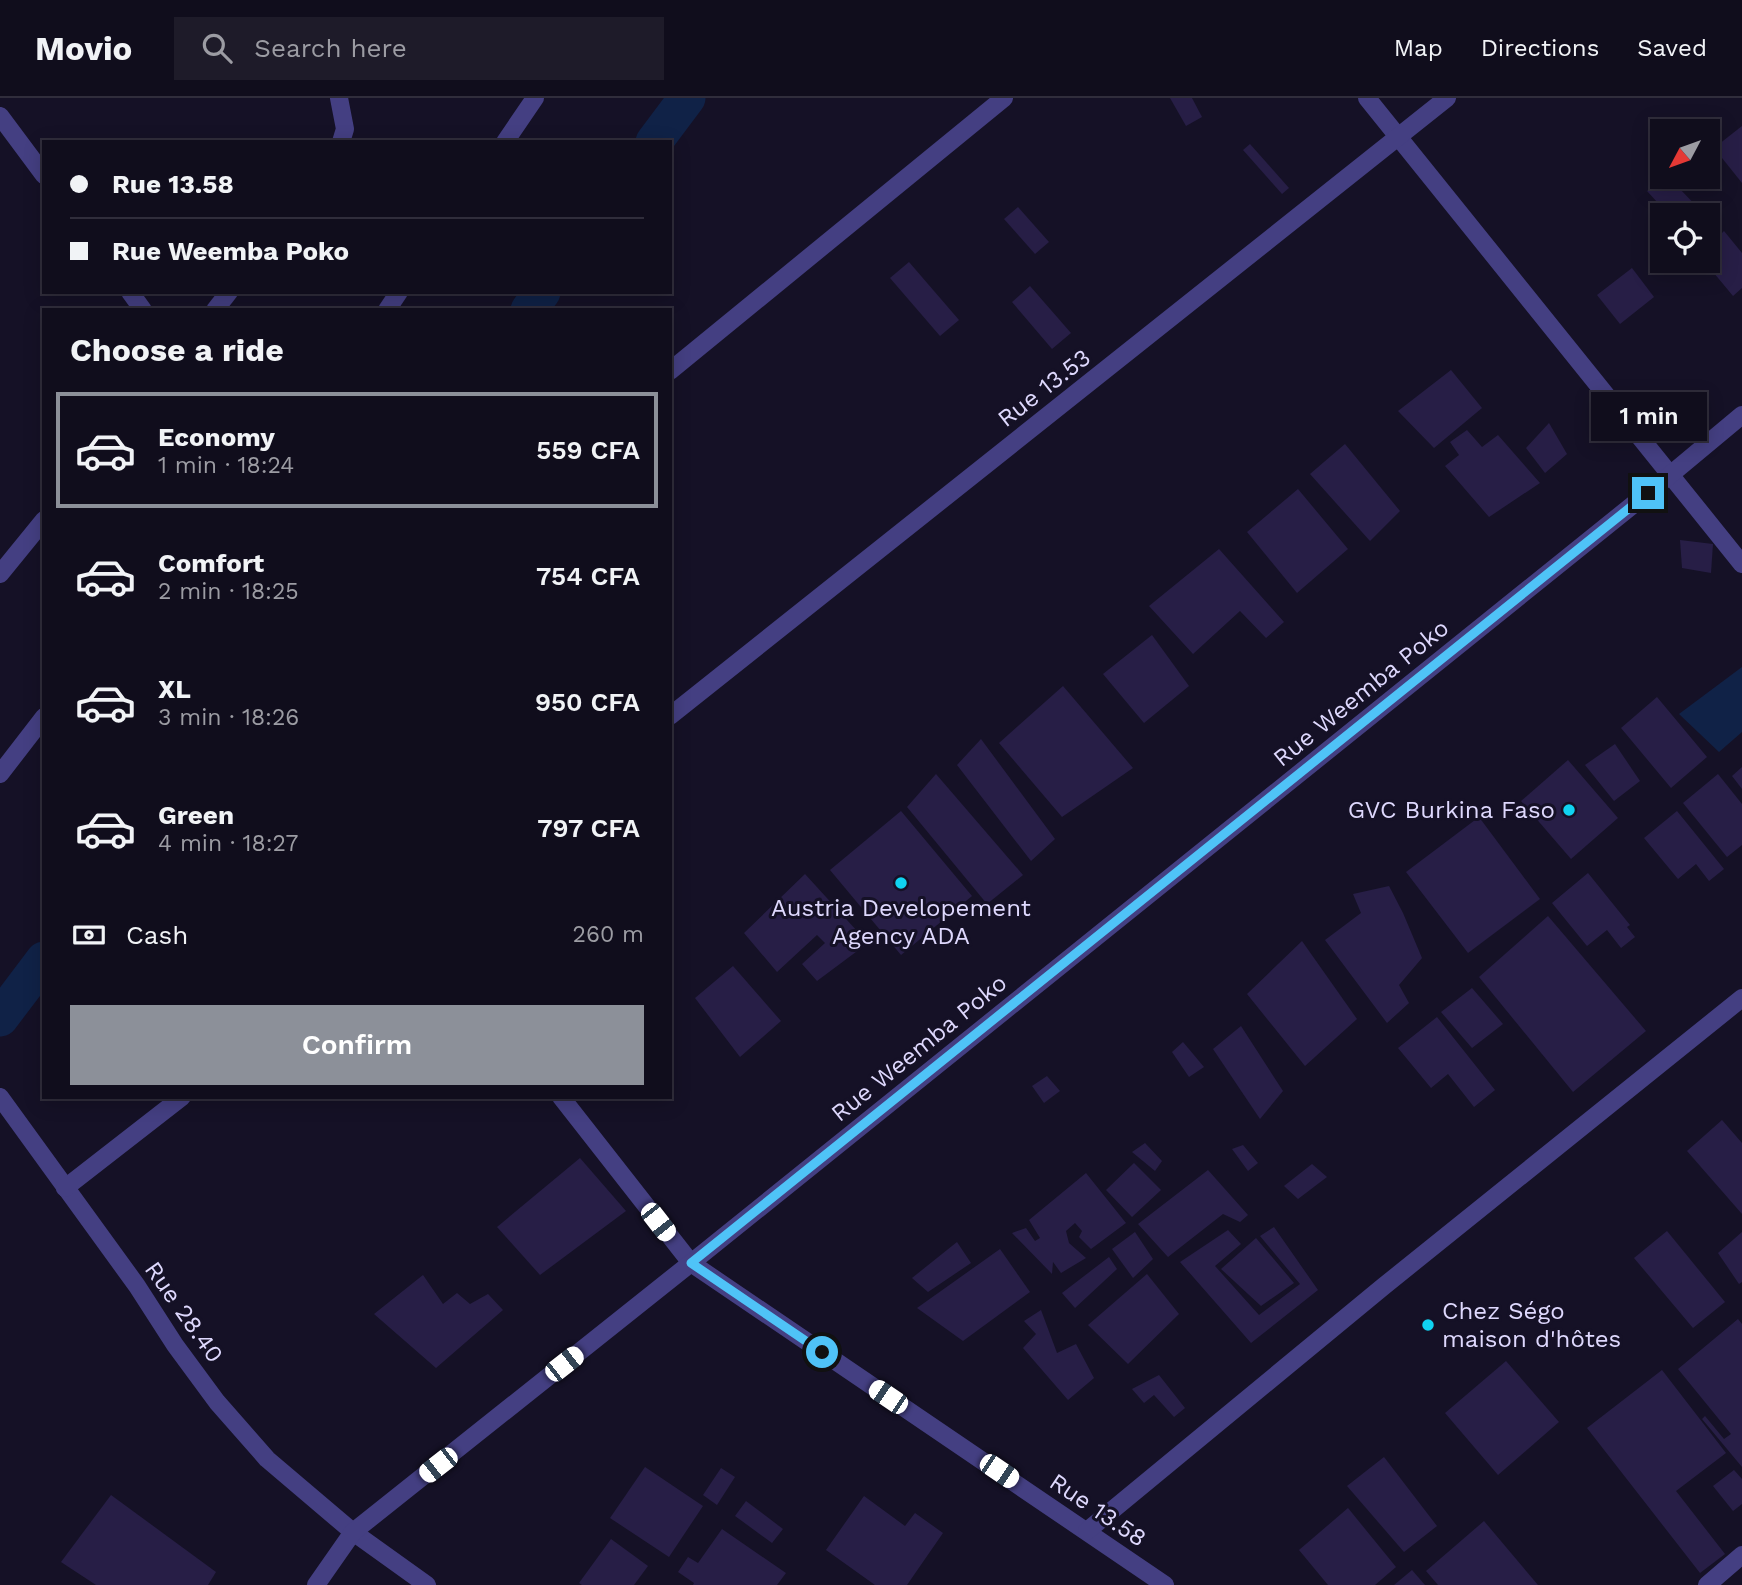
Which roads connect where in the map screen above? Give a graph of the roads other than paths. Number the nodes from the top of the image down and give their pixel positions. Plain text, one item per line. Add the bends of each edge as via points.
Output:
1 (339, 98) edge
2 (535, 98) edge
3 (1004, 98) edge
4 (1367, 98) edge
5 (1447, 98) edge
6 (0, 116) edge
7 (1398, 138) junction
8 (342, 140) edge
9 (506, 140) edge
10 (42, 172) edge
11 (227, 294) edge
12 (217, 308) edge
13 (672, 369) edge
14 (1742, 415) edge
15 (1670, 475) junction
16 (42, 522) edge
17 (1742, 564) edge
18 (0, 574) edge
19 (672, 714) edge
20 (42, 720) edge
21 (0, 774) edge
22 (1742, 998) edge
23 (0, 1097) edge
24 (179, 1099) edge
25 (563, 1099) edge
26 (65, 1188) junction
27 (691, 1263) junction
28 (1087, 1531) junction
29 (353, 1532) junction
30 (1742, 1555) edge
31 (316, 1585) edge
32 (427, 1585) edge
33 (1165, 1585) edge
34 (1707, 1585) edge

1 - 8 street via 345,129
2 - 9 street
3 - 13 street
4 - 7 street
5 - 7 street, Rue 13.53
6 - 10 street
7 - 15 street
7 - 19 street, Rue 13.53
11 - 12 street
14 - 15 street, Rue Weemba Poko
15 - 17 street
15 - 27 street, Rue Weemba Poko
16 - 18 street
20 - 21 street
22 - 28 street
23 - 26 street, Rue 28.40
24 - 26 street
25 - 27 street
26 - 29 street, Rue 28.40 via 217,1402 267,1459
27 - 28 street, Rue 13.58
27 - 29 street, Rue Weemba Poko
28 - 33 street, Rue 13.58
29 - 31 street, Rue Weemba Poko
29 - 32 street, Rue 28.40
30 - 34 street

